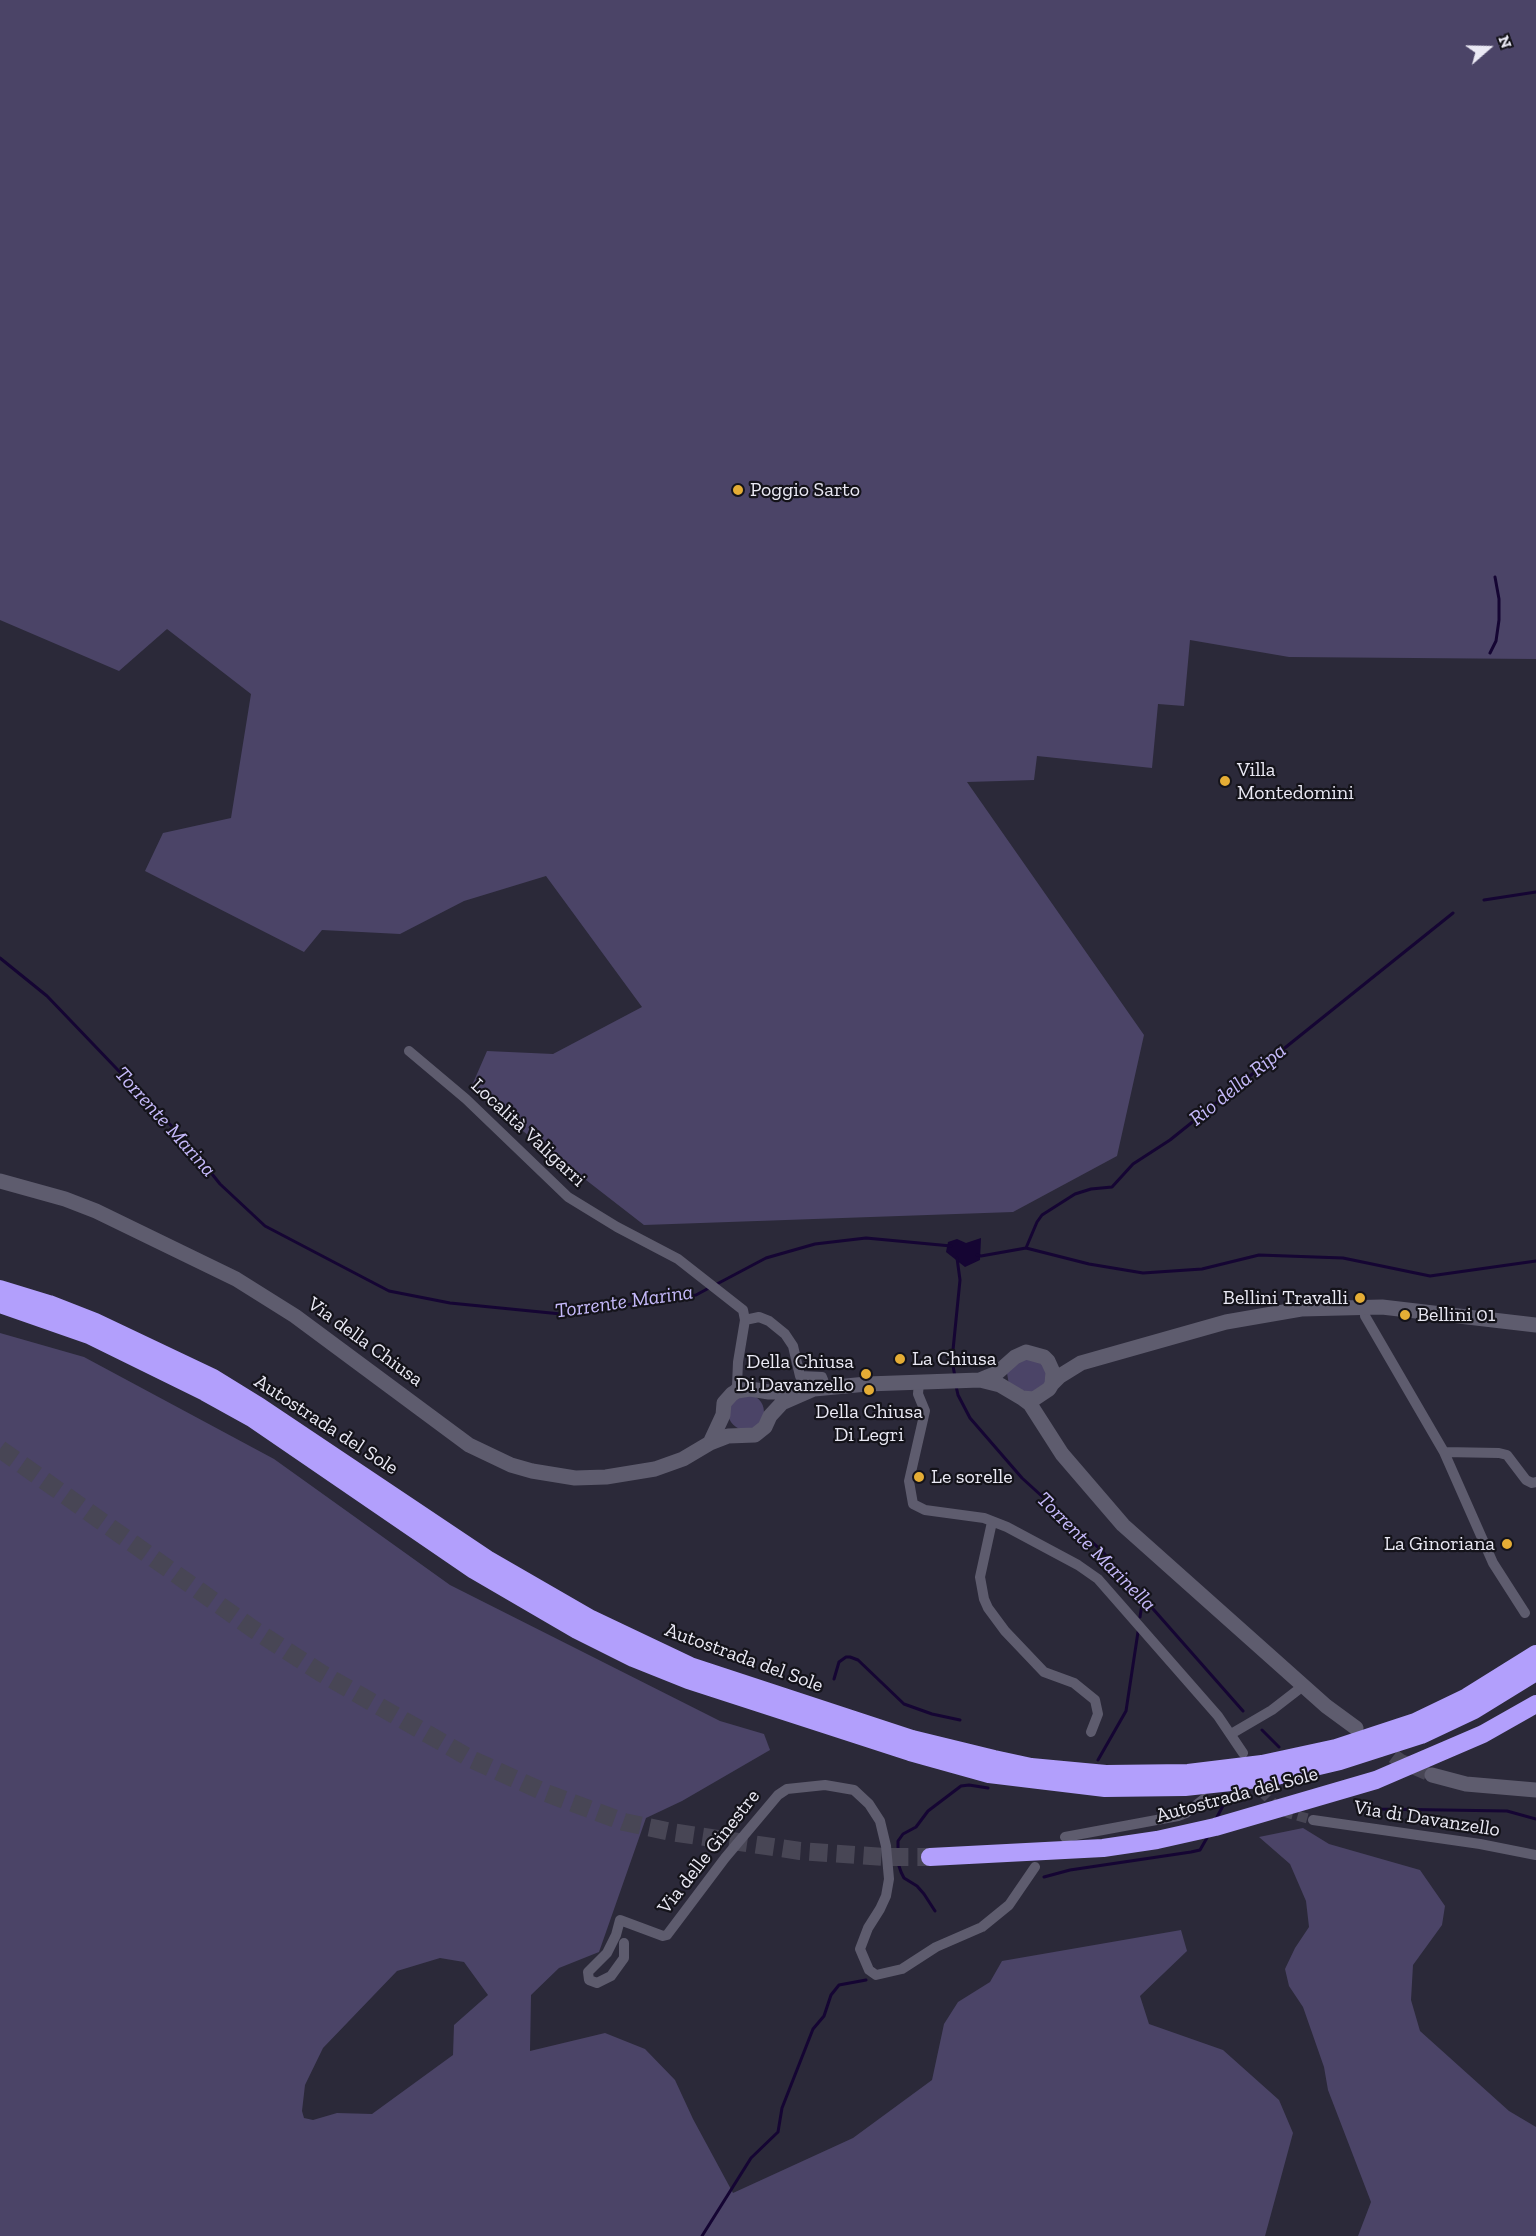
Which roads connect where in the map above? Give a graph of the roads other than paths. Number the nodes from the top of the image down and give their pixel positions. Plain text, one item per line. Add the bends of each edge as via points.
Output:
1 (409, 1051) dead end
2 (0, 1180) edge
3 (0, 1289) edge
4 (0, 1304) edge
5 (1365, 1306) junction
6 (745, 1320) junction
7 (1536, 1325) edge
8 (92, 1329) junction
9 (1044, 1357) junction
10 (1011, 1362) junction
11 (1081, 1363) junction
12 (738, 1374) junction
13 (976, 1380) junction
14 (919, 1382) junction
15 (826, 1387) junction
16 (1049, 1389) junction
17 (753, 1390) junction
18 (802, 1393) junction
19 (732, 1394) junction
20 (1017, 1394) junction
21 (723, 1416) junction
22 (770, 1416) junction
23 (1046, 1430) junction
24 (737, 1434) junction
25 (710, 1443) junction
26 (1444, 1452) junction
27 (1536, 1482) edge
28 (992, 1521) junction
29 (1526, 1613) dead end
30 (1536, 1654) edge
31 (1536, 1672) edge
32 (1303, 1686) junction
33 (1536, 1704) edge
34 (1356, 1728) dead end
35 (1091, 1732) dead end
36 (1231, 1734) junction
37 (1243, 1753) dead end
38 (1030, 1774) junction
39 (1432, 1775) tunnel mouth
40 (1536, 1790) edge
41 (1204, 1799) dead end
42 (1313, 1820) tunnel mouth
43 (1065, 1837) dead end
44 (1536, 1855) edge
45 (930, 1857) tunnel mouth
46 (1035, 1867) dead end
47 (624, 1943) dead end

1 - 6 street, Località Valigarri via 466,1099 568,1197 691,1268 738,1305
2 - 25 main road, Via della Chiusa via 96,1211 236,1279 295,1316 469,1445 511,1465 564,1476 606,1477 655,1470
3 - 8 highway, Autostrada del Sole via 49,1304
4 - 8 highway, Autostrada del Sole
5 - 7 main road
5 - 11 main road via 1252,1316
5 - 26 street via 1365,1316
6 - 12 street
6 - 15 street, Via della Chiusa via 759,1317 785,1334 793,1346 800,1376 822,1377
8 - 38 highway, Autostrada del Sole via 213,1378 487,1559 591,1619 680,1661 800,1703
9 - 10 main road, Via della Chiusa via 1026,1352
9 - 11 main road, Via della Chiusa
9 - 16 main road via 1053,1372
10 - 13 main road, Via della Chiusa via 998,1373
10 - 20 main road via 1007,1379
11 - 16 main road
12 - 17 street
12 - 19 street
13 - 14 main road, Via della Chiusa
13 - 20 main road, Via della Chiusa via 1000,1385
14 - 15 main road, Via della Chiusa
14 - 28 street via 918,1394 925,1411 909,1481 913,1504 925,1510
15 - 18 main road, Via della Chiusa
16 - 20 main road, Via della Chiusa via 1034,1399
16 - 23 main road via 1044,1412
17 - 18 main road, Via della Chiusa
17 - 19 main road, Via della Chiusa
17 - 22 main road via 768,1404
18 - 22 main road, Via della Chiusa via 782,1403
19 - 21 main road via 724,1403
20 - 23 main road via 1030,1404
21 - 24 main road via 727,1427
21 - 25 main road
22 - 24 main road, Via della Chiusa via 755,1435
23 - 32 main road via 1123,1525
24 - 25 main road, Via della Chiusa
26 - 27 street via 1507,1455 1526,1480
26 - 29 street via 1493,1563
28 - 35 street via 980,1577 988,1608 1044,1672 1074,1683 1095,1700 1098,1714
28 - 36 street via 1098,1579
30 - 38 highway, Autostrada del Sole via 1467,1697 1415,1722 1336,1748 1263,1764 1188,1773
31 - 38 highway, Autostrada del Sole via 1474,1710 1421,1735 1340,1761 1268,1778 1185,1787 1105,1788
32 - 34 main road
32 - 36 street
33 - 45 highway, Autostrada del Sole via 1483,1734 1376,1780 1289,1807 1157,1840 1103,1848
36 - 37 street
39 - 40 main road via 1466,1784
41 - 43 street via 1178,1816
42 - 44 street, Via di Davanzello
46 - 47 street, Via delle Ginestre via 1009,1905 982,1927 936,1947 902,1969 876,1975 869,1970 860,1949 886,1896 889,1879 880,1821 854,1790 825,1785 784,1790 712,1873 667,1935 620,1920 607,1953 588,1972 590,1980 597,1983 611,1976 624,1958

